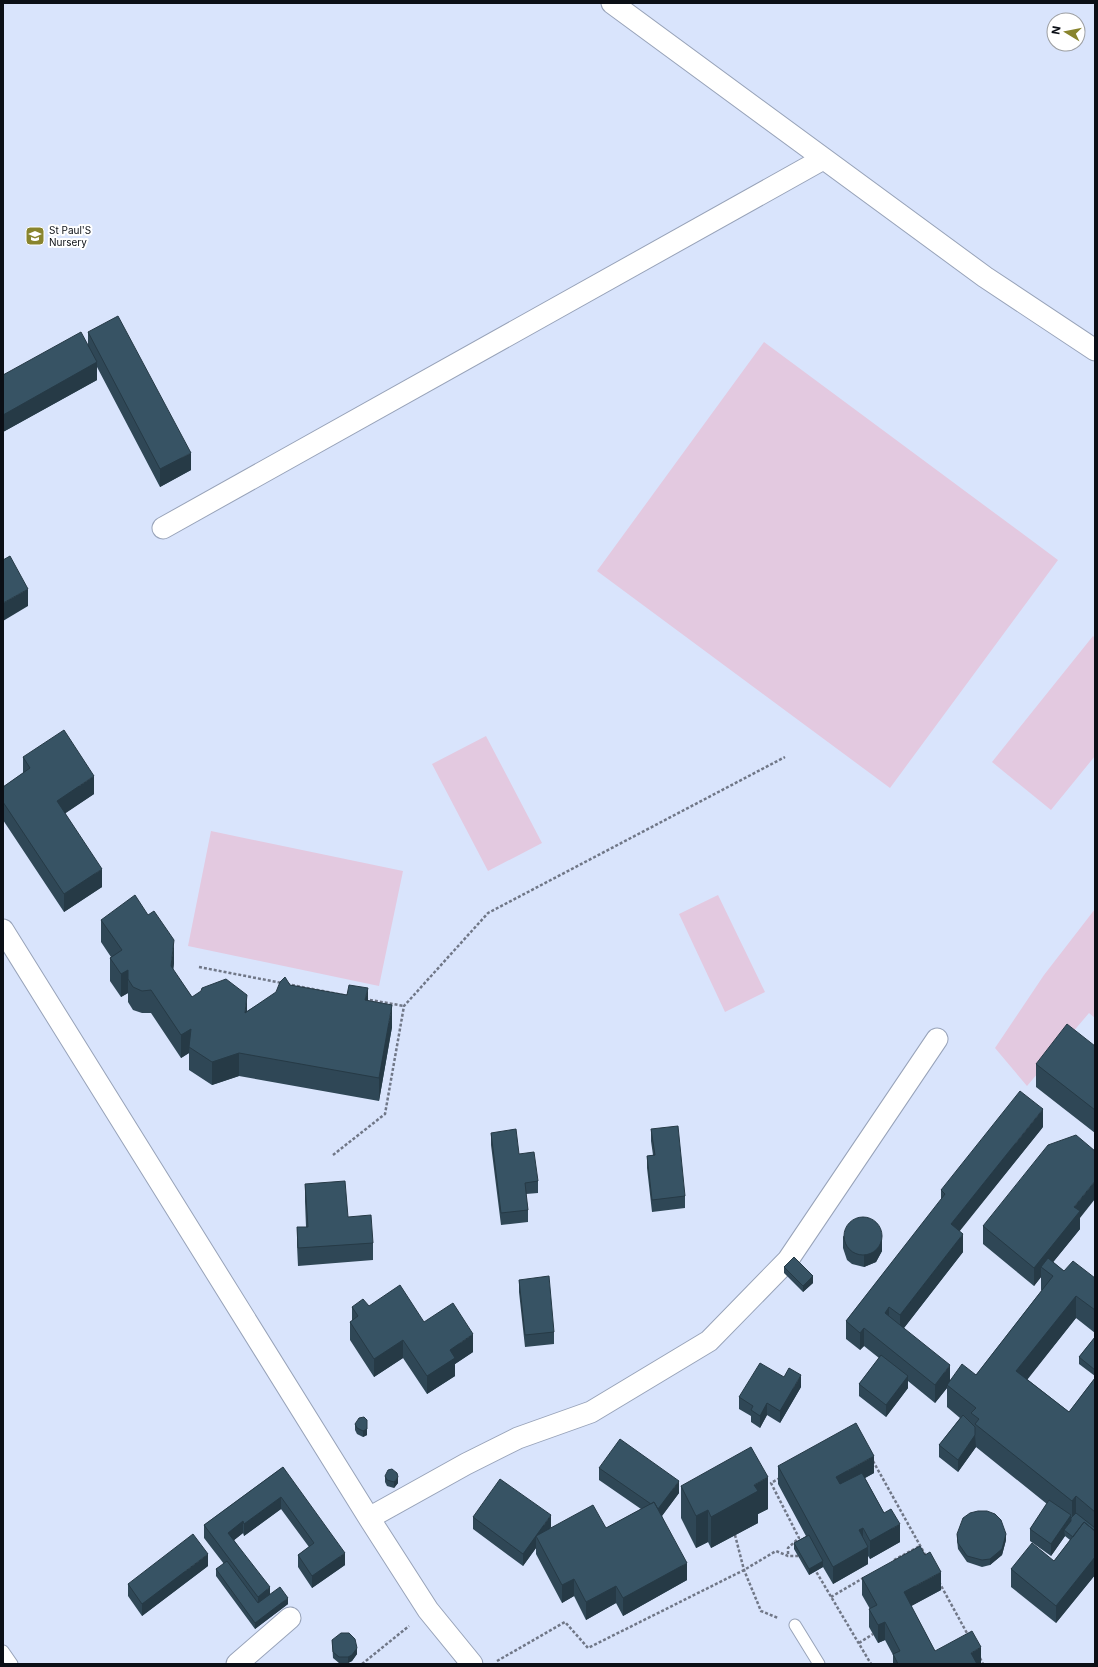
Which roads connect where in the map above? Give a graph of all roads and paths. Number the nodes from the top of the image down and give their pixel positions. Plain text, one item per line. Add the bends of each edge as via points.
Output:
1 (612, 3) edge
2 (823, 159) junction
3 (1095, 350) edge
4 (164, 528) dead end
5 (785, 757) dead end
6 (3, 930) edge
7 (199, 967) dead end
8 (351, 996) edge
9 (358, 998) edge
10 (404, 1006) junction
11 (937, 1039) dead end
12 (333, 1155) dead end
13 (870, 1454) edge
14 (784, 1476) edge
15 (369, 1518) junction
16 (735, 1536) edge
17 (920, 1546) junction
18 (806, 1555) edge
19 (788, 1556) junction
20 (927, 1559) edge
21 (892, 1561) edge
22 (813, 1567) edge
23 (744, 1570) junction
24 (872, 1573) edge
25 (939, 1580) edge
26 (831, 1597) junction
27 (428, 1610) junction
28 (290, 1618) dead end
29 (795, 1625) joint
30 (873, 1634) edge
31 (968, 1636) edge
32 (859, 1643) junction
33 (3, 1651) edge
34 (980, 1657) edge
35 (12, 1664) edge
36 (237, 1664) edge
37 (362, 1664) edge
38 (472, 1664) edge
39 (491, 1664) edge
40 (819, 1664) edge
41 (871, 1664) edge
42 (983, 1664) edge

1 - 2 street
2 - 3 street via 985,277
2 - 4 street
5 - 10 path via 488,913
6 - 15 street
7 - 8 path
9 - 10 path
10 - 12 path via 385,1114
11 - 15 street via 788,1260 709,1341 591,1412 518,1438
13 - 17 path
14 - 19 path via 771,1483 799,1538 788,1548
15 - 27 street
16 - 23 path
17 - 20 path
17 - 21 path
18 - 19 path
19 - 23 path via 776,1551
22 - 26 path
23 - 29 path via 761,1610
23 - 39 path via 588,1648 565,1622
24 - 26 path
25 - 31 path
26 - 32 path
27 - 37 path
27 - 38 street
28 - 36 street
29 - 40 lane
30 - 32 path
32 - 41 path
33 - 35 lane
34 - 42 path

